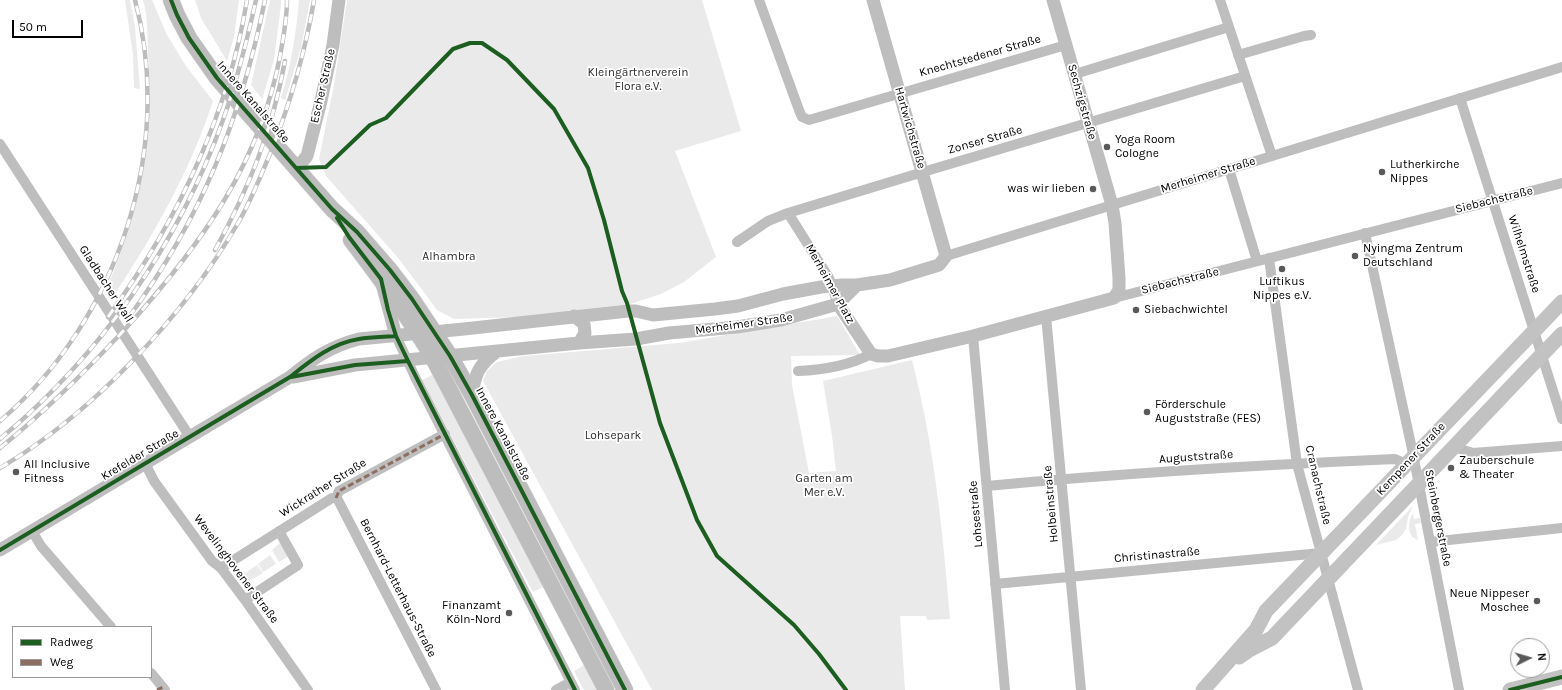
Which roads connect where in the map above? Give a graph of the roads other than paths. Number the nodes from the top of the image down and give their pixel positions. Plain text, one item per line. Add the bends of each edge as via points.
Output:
1 (171, 0) edge
2 (340, 0) edge
3 (759, 0) edge
4 (872, 0) edge
5 (1053, 0) edge
6 (1220, 0) edge
7 (1229, 27) junction
8 (1311, 35) dead end
9 (1066, 44) junction
10 (1238, 55) junction
11 (1562, 67) edge
12 (1075, 74) junction
13 (1245, 76) junction
14 (900, 93) junction
15 (1460, 98) junction
16 (1089, 123) junction
17 (0, 144) edge
18 (1272, 156) junction
19 (297, 168) junction
20 (1229, 169) junction
21 (923, 172) junction
22 (1562, 183) edge
23 (1493, 200) junction
24 (1112, 205) junction
25 (332, 209) junction
26 (788, 213) junction
27 (1366, 233) junction
28 (737, 242) dead end
29 (946, 256) junction
30 (1269, 258) junction
31 (1257, 261) junction
32 (381, 279) junction
33 (857, 285) junction
34 (831, 286) junction
35 (1114, 298) junction
36 (1562, 302) edge
37 (838, 304) junction
38 (667, 314) junction
39 (574, 316) junction
40 (1046, 316) junction
41 (434, 332) junction
42 (1534, 332) junction
43 (418, 333) junction
44 (669, 333) junction
45 (1562, 334) edge
46 (396, 336) junction
47 (972, 336) junction
48 (579, 343) junction
49 (333, 348) junction
50 (497, 351) junction
51 (872, 354) junction
52 (450, 356) junction
53 (1541, 356) junction
54 (433, 358) junction
55 (408, 361) junction
56 (339, 368) junction
57 (798, 371) dead end
58 (290, 377) junction
59 (472, 395) junction
60 (1562, 419) edge
61 (445, 434) junction
62 (190, 437) junction
63 (1456, 445) junction
64 (1562, 446) edge
65 (1409, 460) junction
66 (145, 463) junction
67 (1297, 464) junction
68 (1062, 479) junction
69 (1419, 484) junction
70 (987, 486) junction
71 (336, 498) junction
72 (1562, 528) edge
73 (32, 531) junction
74 (278, 531) junction
75 (1430, 542) junction
76 (0, 550) edge
77 (1321, 553) junction
78 (221, 568) junction
79 (1071, 576) junction
80 (1328, 580) junction
81 (995, 584) junction
82 (245, 600) junction
83 (1262, 617) junction
84 (110, 626) edge
85 (1279, 631) junction
86 (1222, 669) junction
87 (152, 674) edge
88 (1562, 677) edge
89 (573, 686) edge
90 (162, 689) edge
91 (308, 690) edge
92 (436, 690) edge
93 (556, 690) edge
94 (606, 690) edge
95 (625, 690) edge
96 (1005, 690) edge
97 (1081, 690) edge
98 (1203, 690) edge
99 (1358, 690) edge
100 (1459, 690) edge
101 (1510, 690) edge

1 - 19 main road, Innere Kanalstraße via 189,38 216,78
2 - 19 street, Escher Straße via 333,45 307,156
3 - 14 street, Knechtstedener Straße via 802,117 809,120
4 - 14 street, Hartwichstraße
5 - 9 street, Sechzigstraße
6 - 7 street
7 - 10 street
7 - 12 street
8 - 10 street
9 - 12 street, Sechzigstraße
9 - 14 street, Knechtstedener Straße
10 - 13 street
11 - 15 street, Merheimer Straße
12 - 16 street, Sechzigstraße
13 - 16 street, Zonser Straße
13 - 18 street
14 - 21 street, Hartwichstraße
15 - 18 street, Merheimer Straße
15 - 23 street, Wilhelmstraße
16 - 21 street, Zonser Straße
16 - 24 street, Sechzigstraße
17 - 62 street, Gladbacher Wall
18 - 20 street, Merheimer Straße
19 - 25 main road, Innere Kanalstraße
20 - 24 street, Merheimer Straße
20 - 31 street
21 - 26 street, Zonser Straße
21 - 29 street, Hartwichstraße
22 - 23 street, Siebachstraße
23 - 27 street, Siebachstraße
23 - 42 street, Wilhelmstraße
24 - 29 street, Merheimer Straße
24 - 35 street, Sechzigstraße via 1119,278 1119,290
25 - 32 main road, Innere Kanalstraße via 349,238
25 - 41 main road, Innere Kanalstraße via 357,232 390,270
26 - 28 street, Zonser Straße via 768,222
26 - 34 street, Merheimer Platz via 829,278
27 - 30 street, Siebachstraße
27 - 65 street, Steinbergerstraße
29 - 33 street, Merheimer Straße via 939,265 890,280
30 - 31 street, Siebachstraße
30 - 67 street, Cranachstraße
31 - 35 street, Siebachstraße
32 - 43 main road, Innere Kanalstraße
32 - 46 street, Innere Kanalstraße
33 - 34 street, Merheimer Straße
33 - 37 street, Merheimer Straße
34 - 37 street, Merheimer Platz
34 - 38 street, Merheimer Straße via 784,294 738,306
35 - 40 street, Siebachstraße
36 - 42 main road, Kempener Straße
37 - 44 street, Merheimer Straße via 781,320
37 - 51 street, Merheimer Platz
38 - 39 street, Merheimer Straße via 653,315 628,310
38 - 44 street via 665,319
39 - 41 street, Merheimer Straße
39 - 48 street via 584,324 585,333
40 - 47 street, Siebachstraße
40 - 68 street, Holbeinstraße
41 - 43 street, Krefelder Straße
41 - 52 main road, Innere Kanalstraße
42 - 53 street, Wilhelmstraße
42 - 65 main road, Kempener Straße
43 - 46 street, Krefelder Straße
43 - 54 main road, Innere Kanalstraße
44 - 48 street, Merheimer Straße via 636,339
45 - 53 main road, Kempener Straße
46 - 49 street, Krefelder Straße via 359,339
46 - 55 street, Innere Kanalstraße
47 - 51 street, Siebachstraße via 888,356
47 - 70 street, Lohsestraße
48 - 50 street, Merheimer Straße
49 - 56 street via 334,360
49 - 58 street, Krefelder Straße via 313,359
50 - 52 street, Merheimer Straße
50 - 59 street via 477,371
51 - 57 street, Siebachstraße via 845,365
52 - 54 street, Krefelder Straße
52 - 59 main road, Innere Kanalstraße
53 - 60 street, Wilhelmstraße
53 - 63 main road, Kempener Straße
54 - 55 street, Krefelder Straße
54 - 94 main road, Innere Kanalstraße
55 - 56 street, Krefelder Straße
55 - 61 street, Innere Kanalstraße
56 - 58 street, Krefelder Straße
58 - 62 street, Krefelder Straße
59 - 95 main road, Innere Kanalstraße
61 - 71 street, Wickrather Straße via 339,491
61 - 89 street, Innere Kanalstraße
62 - 66 street, Krefelder Straße
63 - 64 street via 1472,453
63 - 69 main road, Kempener Straße
65 - 67 street, Auguststraße
65 - 69 street, Steinbergerstraße
65 - 77 main road, Kempener Straße
66 - 73 street, Krefelder Straße
66 - 78 street, Wevelinghovener Straße via 154,481 212,561
67 - 68 street, Auguststraße
67 - 77 street, Cranachstraße
68 - 70 street, Auguststraße
68 - 79 street, Holbeinstraße
69 - 75 street, Steinbergerstraße
69 - 80 main road, Kempener Straße
70 - 81 street, Lohsestraße
71 - 74 street, Wickrather Straße
71 - 92 street, Bernhard-Letterhaus-Straße
72 - 75 street
73 - 76 street, Krefelder Straße
73 - 84 street via 41,546
74 - 78 street, Wickrather Straße
74 - 82 street, Wickrather Straße via 298,565
75 - 100 street, Steinbergerstraße
77 - 79 street, Christinastraße
77 - 80 street, Cranachstraße
77 - 83 main road, Kempener Straße
78 - 82 street, Wevelinghovener Straße
79 - 81 street, Christinastraße
79 - 97 street, Holbeinstraße
80 - 85 main road, Kempener Straße
80 - 99 street, Cranachstraße
81 - 96 street, Lohsestraße
82 - 91 street, Wevelinghovener Straße
83 - 85 main road via 1270,629
83 - 86 main road, Kempener Straße via 1256,630
85 - 86 main road, Kempener Straße
86 - 98 main road, Kempener Straße
87 - 90 street
88 - 101 main road
89 - 93 street

